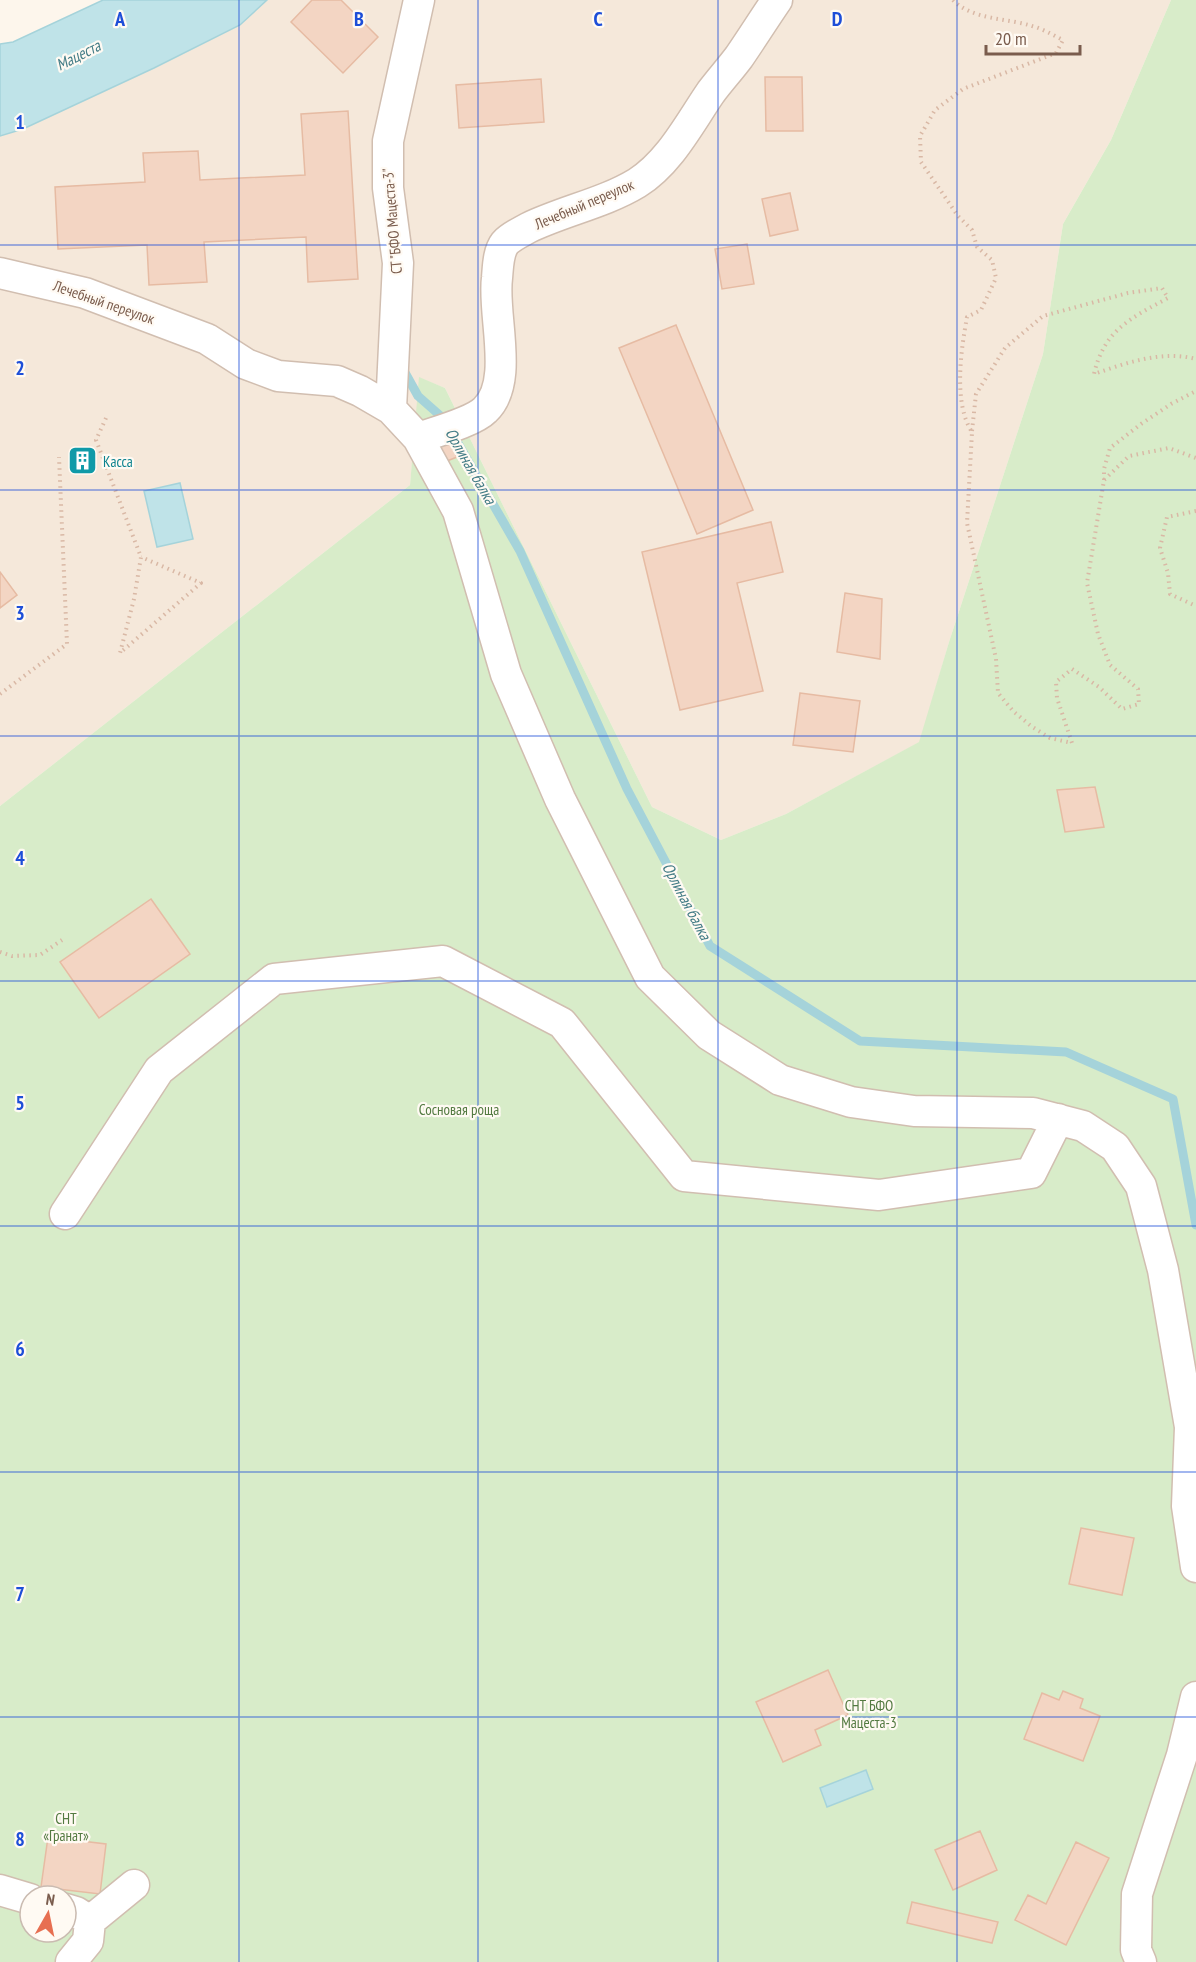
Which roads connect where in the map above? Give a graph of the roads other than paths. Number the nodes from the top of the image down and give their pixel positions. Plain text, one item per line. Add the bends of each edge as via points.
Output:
1 (419, 0) edge
2 (777, 0) edge
3 (0, 273) edge
4 (391, 409) junction
5 (418, 438) junction
6 (1059, 1119) junction
7 (65, 1214) dead end
8 (1196, 1567) edge
9 (1196, 1697) edge
10 (134, 1885) dead end
11 (0, 1890) edge
12 (18, 1895) edge
13 (78, 1915) edge
14 (71, 1962) edge
15 (1141, 1962) edge

1 - 4 street, СТ "БФО Мацеста-3" via 388,141 387,188 398,263
2 - 5 street, Лечебный переулок via 654,170 635,184 550,217 505,243 496,284 500,370 497,391 485,410
3 - 4 street, Лечебный переулок via 86,293 207,339 246,364 278,376 337,381
4 - 5 street, Лечебный переулок
5 - 6 street via 458,511 506,674 560,799 650,977 710,1035 780,1080 851,1102 914,1111 1033,1113
6 - 7 street via 1031,1173 879,1195 684,1176 562,1023 443,961 274,979 159,1070
6 - 8 street via 1083,1126 1115,1148 1142,1186 1163,1270 1190,1427 1187,1506
9 - 15 street via 1182,1755 1137,1894 1136,1950
10 - 13 street
11 - 12 street
13 - 14 street via 88,1941

